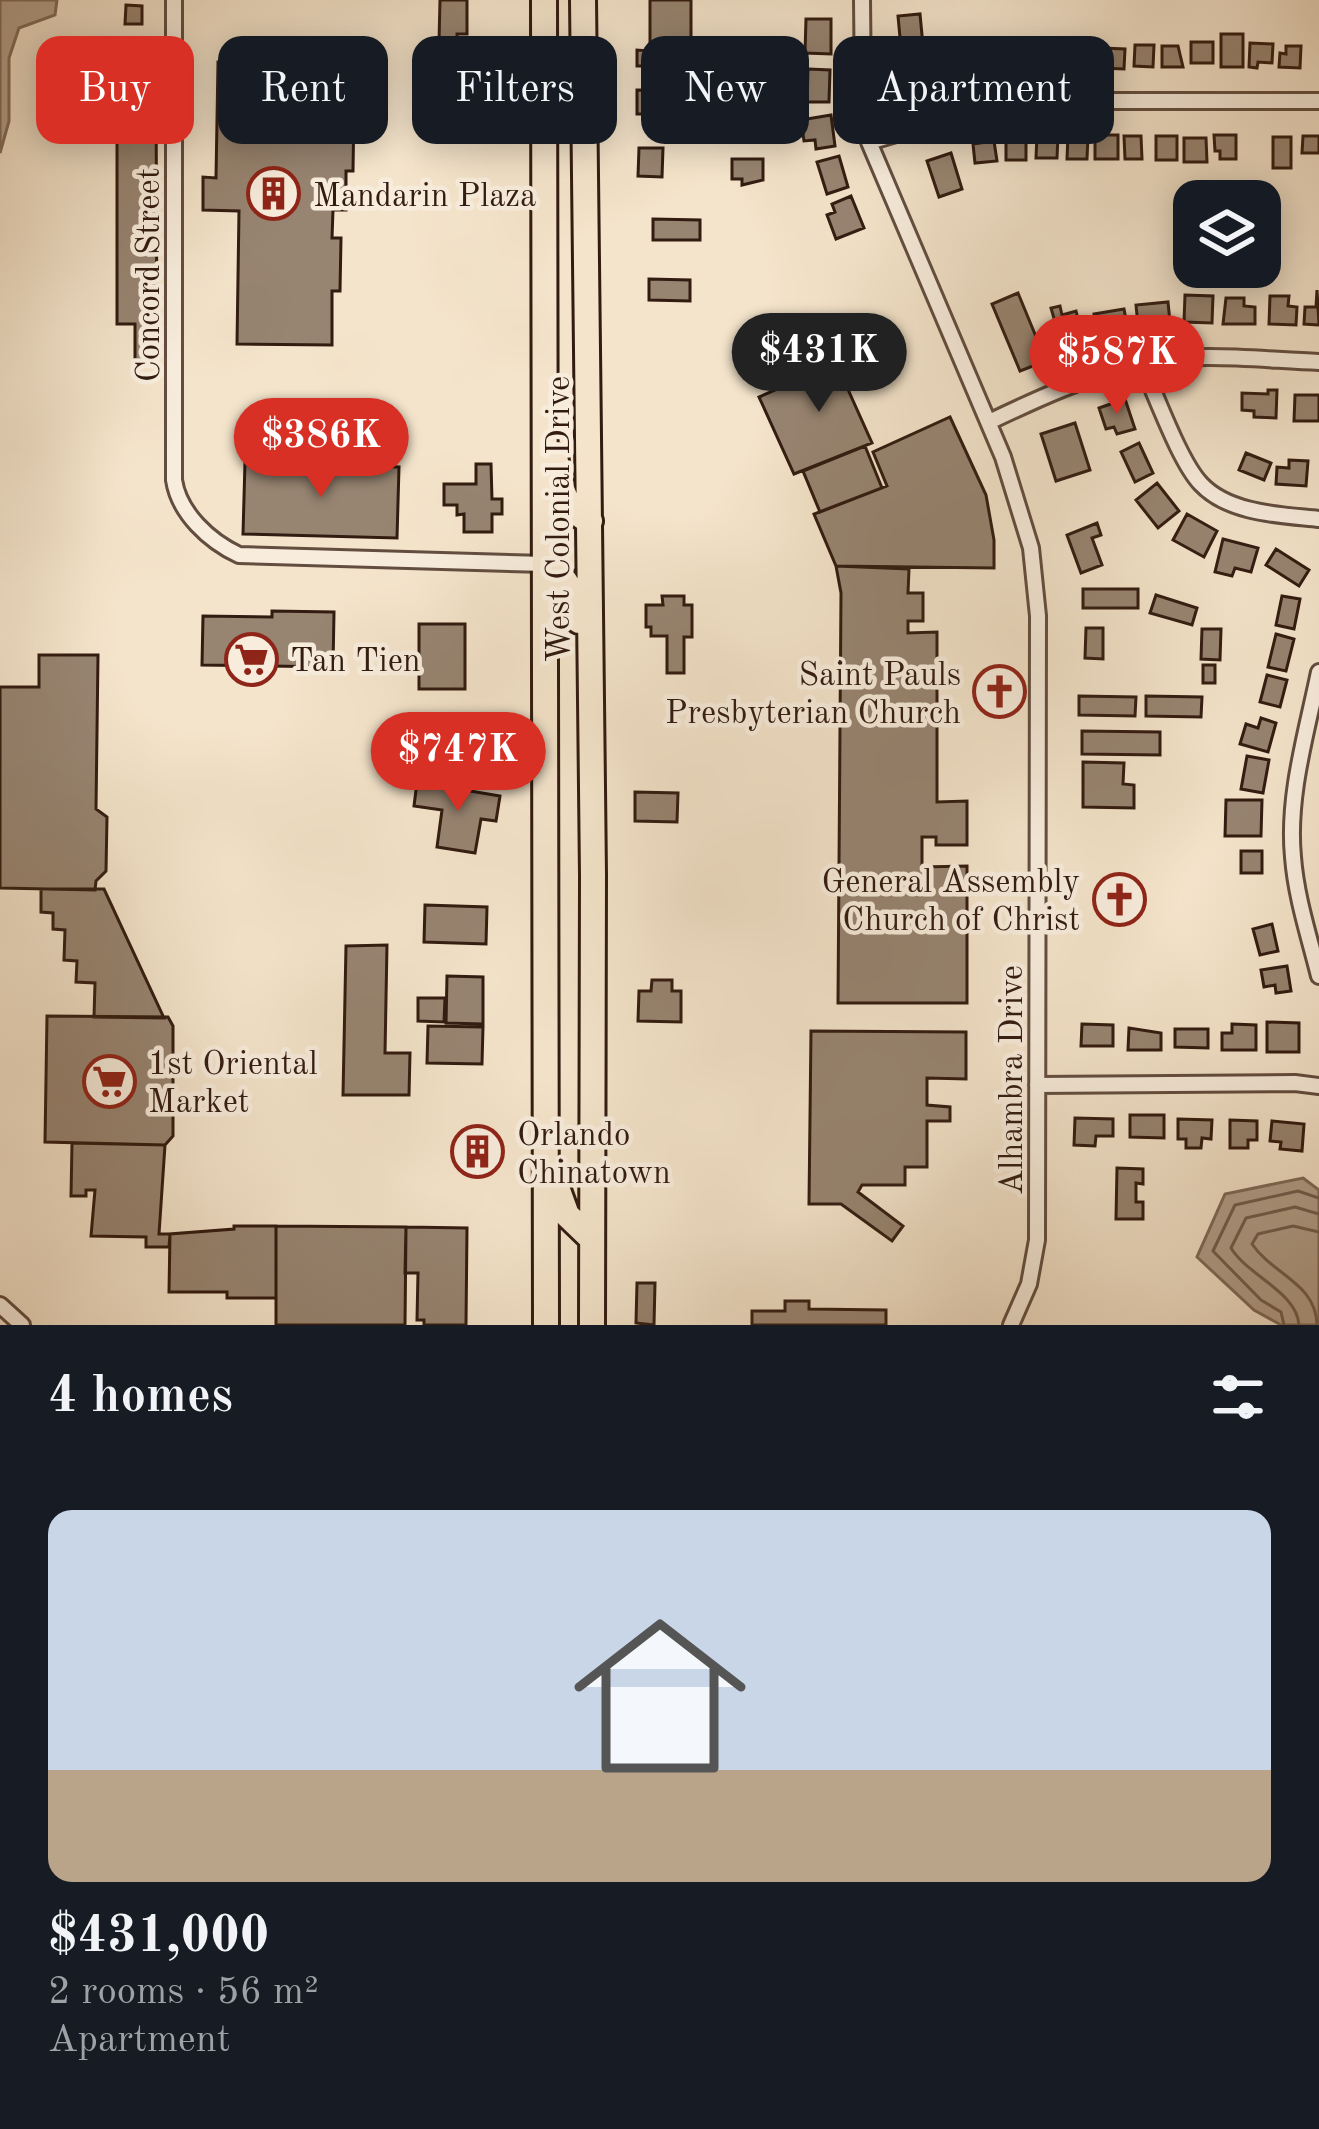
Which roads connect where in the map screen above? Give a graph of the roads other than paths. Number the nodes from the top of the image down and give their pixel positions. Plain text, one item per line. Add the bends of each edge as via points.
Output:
1 (174, 0) edge
2 (530, 0) edge
3 (544, 0) edge
4 (584, 0) edge
5 (862, 0) edge
6 (545, 31) junction
7 (862, 36) edge
8 (1114, 100) edge
9 (1319, 101) edge
10 (870, 144) edge
11 (1319, 362) edge
12 (1142, 363) junction
13 (543, 388) junction
14 (989, 422) junction
15 (1319, 519) edge
16 (590, 521) junction
17 (545, 563) junction
18 (1319, 672) edge
19 (591, 695) junction
20 (592, 900) junction
21 (548, 902) junction
22 (1319, 976) edge
23 (1037, 1085) junction
24 (1319, 1086) edge
25 (547, 1135) junction
26 (592, 1239) junction
27 (0, 1305) edge
28 (22, 1325) edge
29 (546, 1325) edge
30 (592, 1325) edge
31 (1013, 1325) edge

1 - 17 street, Concord Street via 177,500 239,555
2 - 6 highway
3 - 6 highway, West Colonial Drive
4 - 16 highway, West Colonial Drive
5 - 7 street, Alhambra Drive
6 - 13 highway, West Colonial Drive
8 - 9 street
10 - 14 street, Alhambra Drive
11 - 12 street
12 - 14 street
12 - 15 street via 1201,485 1265,514
13 - 16 highway via 562,491
13 - 17 highway, West Colonial Drive
14 - 23 street, Alhambra Drive via 1028,535 1038,616
16 - 19 highway, West Colonial Drive
17 - 19 highway via 575,596
17 - 21 highway, West Colonial Drive
18 - 22 street via 1292,851
19 - 20 highway, West Colonial Drive
20 - 21 highway
20 - 26 highway, West Colonial Drive
21 - 25 highway, West Colonial Drive
23 - 24 street
23 - 31 street, Alhambra Drive via 1036,1240
25 - 26 highway via 567,1215
25 - 29 highway, West Colonial Drive
26 - 30 highway, West Colonial Drive
27 - 28 street

